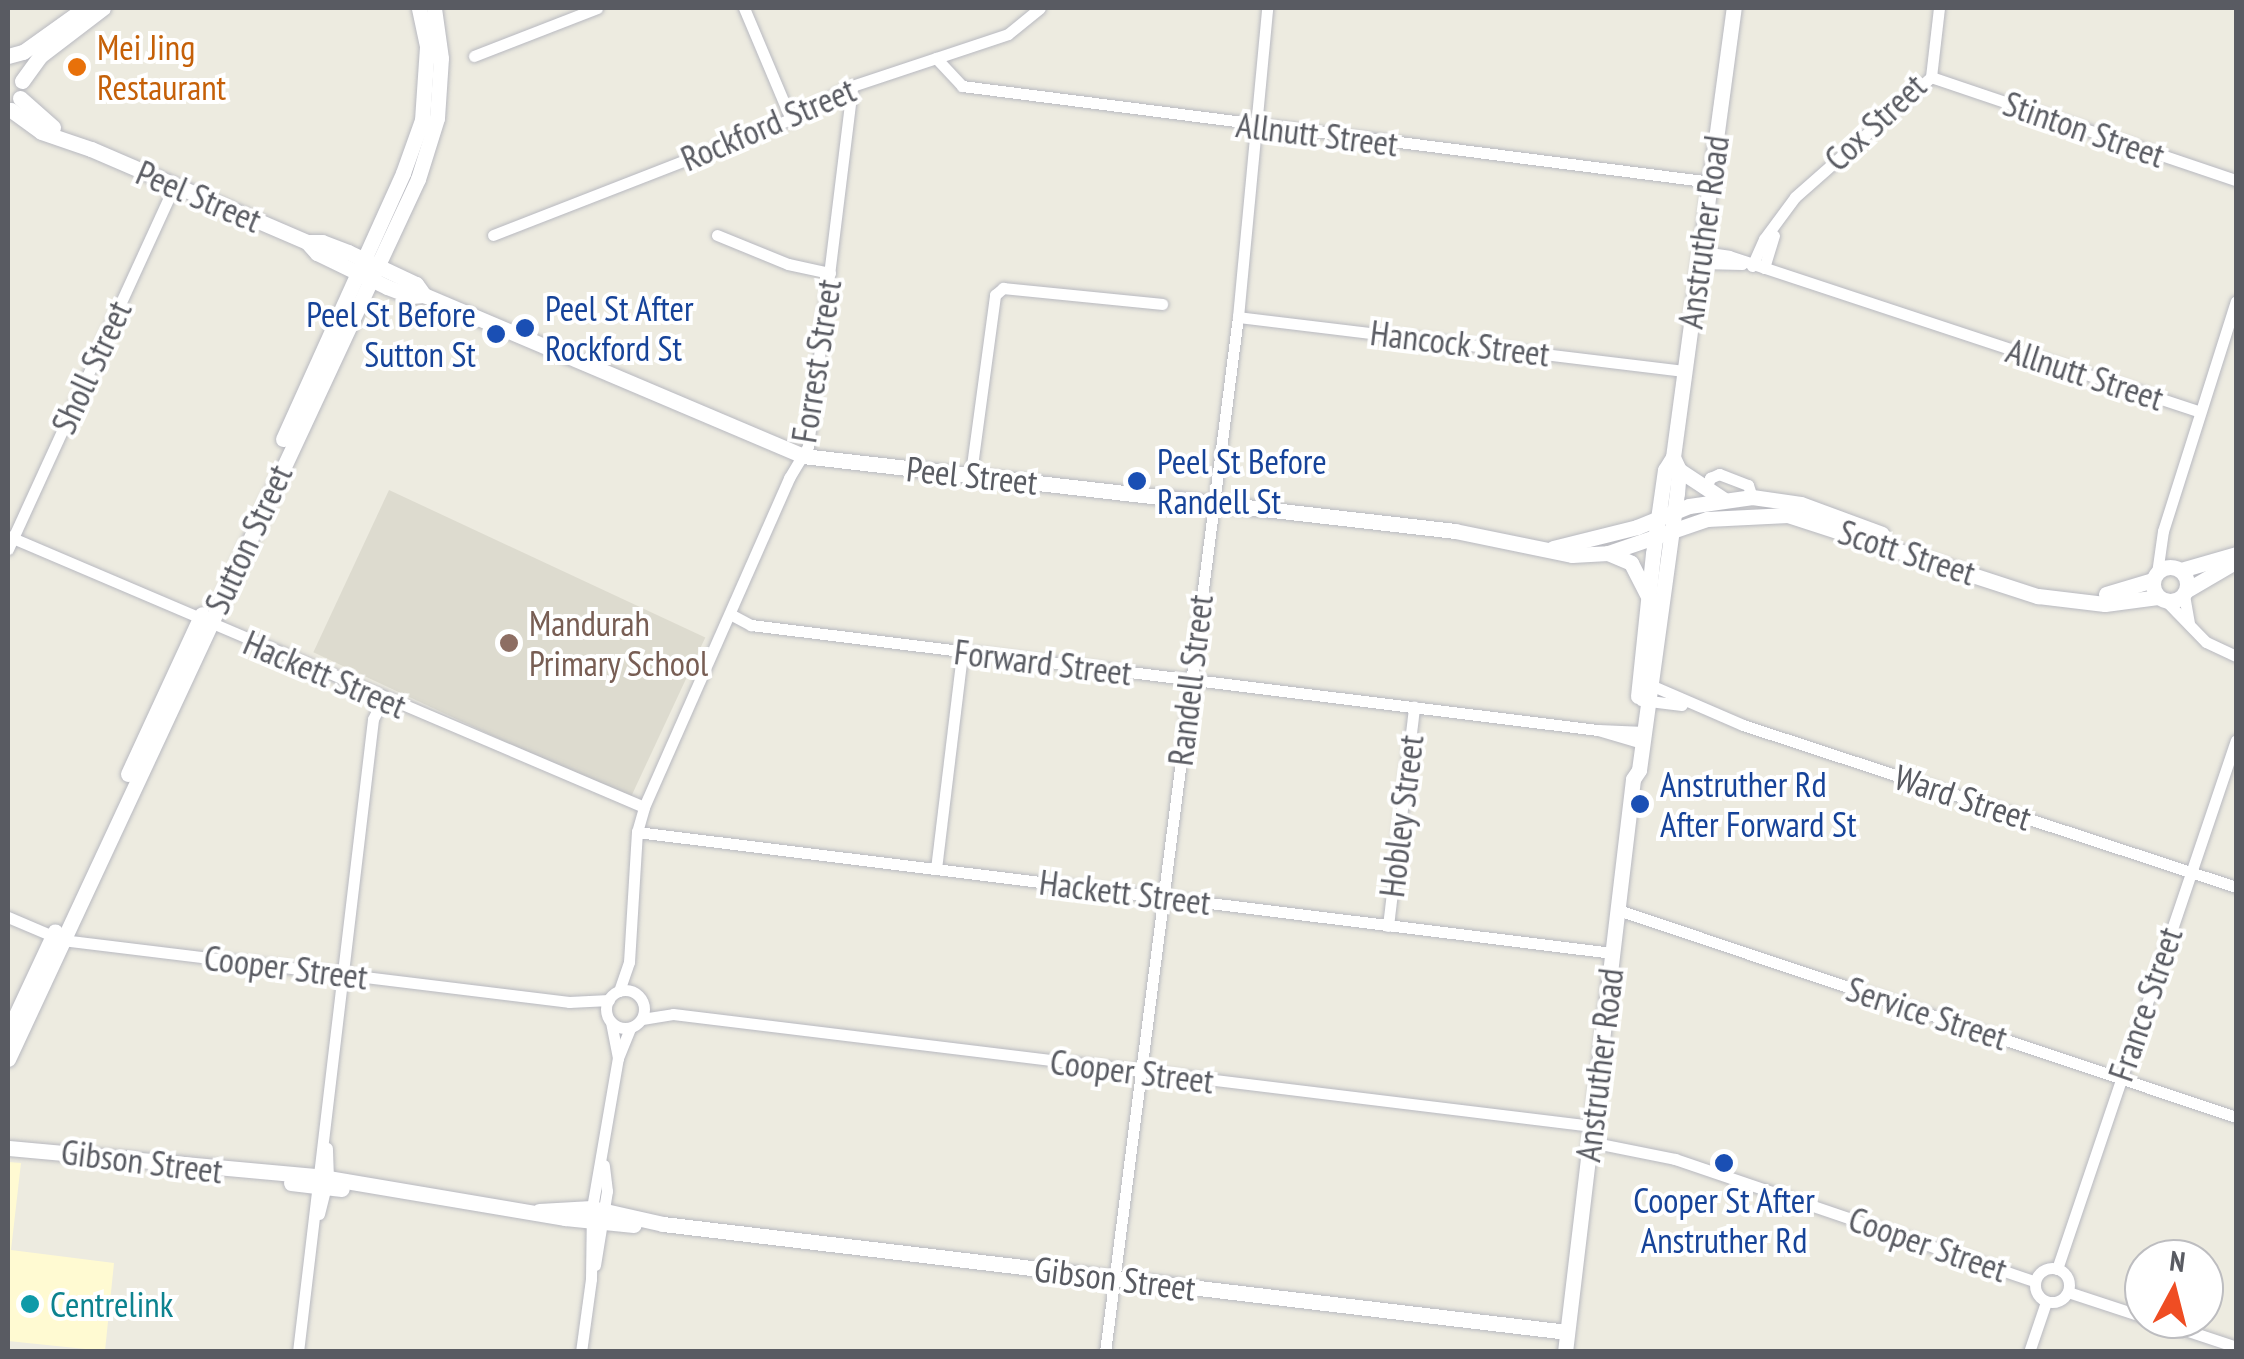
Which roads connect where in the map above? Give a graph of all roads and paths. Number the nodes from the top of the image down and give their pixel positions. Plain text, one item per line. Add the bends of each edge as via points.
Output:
1 (85, 8) edge
2 (103, 8) edge
3 (419, 8) edge
4 (434, 8) edge
5 (597, 8) edge
6 (744, 8) edge
7 (1040, 8) edge
8 (1267, 8) edge
9 (1734, 8) edge
10 (1939, 8) edge
11 (474, 56) dead end
12 (8, 58) edge
13 (936, 58) junction
14 (1932, 78) junction
15 (22, 81) junction
16 (852, 86) junction
17 (13, 107) edge
18 (791, 119) junction
19 (1254, 126) junction
20 (411, 176) junction
21 (2236, 180) edge
22 (1711, 182) junction
23 (175, 185) junction
24 (492, 235) dead end
25 (717, 236) dead end
26 (1701, 257) junction
27 (1753, 266) junction
28 (367, 269) junction
29 (830, 273) junction
30 (2236, 301) edge
31 (1162, 304) dead end
32 (1238, 316) junction
33 (1682, 371) junction
34 (2200, 412) junction
35 (803, 456) junction
36 (1676, 463) junction
37 (971, 474) junction
38 (1707, 486) dead end
39 (1752, 497) junction
40 (1723, 499) junction
41 (1213, 502) junction
42 (1675, 512) junction
43 (1659, 518) junction
44 (1664, 535) junction
45 (9, 541) edge
46 (2162, 544) junction
47 (1550, 548) junction
48 (1608, 553) junction
49 (2236, 554) edge
50 (2236, 562) edge
51 (2180, 569) junction
52 (2155, 576) junction
53 (2186, 592) junction
54 (1648, 598) junction
55 (2162, 599) junction
56 (730, 614) junction
57 (204, 622) junction
58 (2190, 628) junction
59 (962, 653) junction
60 (2236, 656) edge
61 (1191, 680) junction
62 (1644, 692) junction
63 (383, 699) junction
64 (1414, 707) junction
65 (1638, 736) junction
66 (2236, 740) edge
67 (644, 807) junction
68 (638, 832) junction
69 (936, 869) junction
70 (2191, 872) junction
71 (2236, 887) edge
72 (1161, 896) junction
73 (1618, 910) junction
74 (8, 917) edge
75 (1388, 926) junction
76 (57, 938) junction
77 (1612, 953) junction
78 (629, 962) junction
79 (344, 974) junction
80 (614, 996) junction
81 (639, 996) junction
82 (569, 1002) junction
83 (673, 1014) junction
84 (609, 1018) junction
85 (642, 1018) junction
86 (630, 1028) junction
87 (8, 1032) edge
88 (618, 1058) junction
89 (8, 1059) edge
90 (1140, 1072) junction
91 (2120, 1077) junction
92 (2236, 1117) edge
93 (1591, 1134) junction
94 (8, 1145) edge
95 (322, 1183) junction
96 (598, 1215) junction
97 (2057, 1268) junction
98 (1114, 1277) junction
99 (2034, 1281) junction
100 (2068, 1292) junction
101 (2046, 1302) junction
102 (2124, 1310) edge
103 (1567, 1332) junction
104 (2212, 1339) edge
105 (2236, 1347) edge
106 (298, 1352) edge
107 (581, 1352) edge
108 (1105, 1352) edge
109 (1565, 1352) edge
110 (2030, 1352) edge

1 - 12 main road
2 - 15 main road via 40,56
3 - 20 main road, Sutton Street via 427,83
4 - 20 main road, Sutton Street via 441,58 438,118
5 - 11 street
6 - 18 street
7 - 13 street, Rockford Street via 1008,34
8 - 19 street, Randell Street
9 - 22 main road, Anstruther Road
10 - 14 street, Cox Street
12 - 15 main road
13 - 16 street, Rockford Street
13 - 19 street, Allnutt Street via 962,86
14 - 21 street, Stinton Street
14 - 27 street, Cox Street via 1815,178
15 - 17 main road
16 - 18 street, Rockford Street
16 - 29 street, Forrest Street
17 - 23 main road, Peel Street
18 - 24 street, Rockford Street
19 - 22 street, Allnutt Street
19 - 32 street, Randell Street
20 - 28 main road, Sutton Street
22 - 26 main road, Anstruther Road
23 - 28 main road, Peel Street via 307,242 322,242
23 - 45 street, Sholl Street
25 - 29 street
26 - 27 street, Allnutt Street
26 - 33 main road, Anstruther Road
27 - 34 street, Allnutt Street
28 - 35 main road, Peel Street via 411,296
28 - 57 main road, Sutton Street
29 - 35 street, Forrest Street
30 - 34 street
31 - 37 street via 1003,288 995,295
32 - 33 street, Hancock Street
32 - 41 street, Randell Street
33 - 36 main road, Anstruther Road
34 - 46 street
35 - 37 main road, Peel Street
35 - 56 street, Forrest Street
36 - 40 main road
36 - 42 main road, Anstruther Road
36 - 43 main road, Anstruther Road via 1665,470
37 - 41 main road, Peel Street
38 - 39 street via 1720,474 1748,485
39 - 40 main road, Scott Street
39 - 52 main road, Scott Street via 1801,504 2050,589 2109,594
40 - 42 main road, Scott Street
41 - 47 main road, Peel Street
41 - 61 street, Randell Street
42 - 43 main road, Scott Street
42 - 44 main road, Anstruther Road
43 - 44 main road, Anstruther Road
43 - 47 main road, Peel Street
44 - 48 main road, Peel Street
44 - 54 main road, Anstruther Road
44 - 55 main road, Scott Street via 1724,516 1788,515 2038,596 2105,604
44 - 62 main road, Anstruther Road
45 - 57 street, Hackett Street
46 - 51 street
46 - 52 street
47 - 48 main road, Peel Street via 1572,555
48 - 54 main road via 1631,563
49 - 51 main road
50 - 53 main road
51 - 52 main road, Scott Street via 2164,568
51 - 53 main road
52 - 55 main road
53 - 55 main road, Scott Street
53 - 58 street
54 - 62 main road, Anstruther Road
55 - 58 street
56 - 59 street, Forward Street via 751,625
56 - 67 street, Forrest Street
57 - 63 street, Hackett Street
57 - 76 main road, Sutton Street
58 - 60 street
59 - 61 street, Forward Street
59 - 69 street
61 - 64 street, Forward Street
61 - 72 street, Randell Street
62 - 65 main road, Anstruther Road
62 - 70 street, Ward Street
63 - 67 street, Hackett Street
63 - 79 street via 373,719
64 - 65 street, Forward Street
64 - 75 street, Hobley Street
65 - 73 main road, Anstruther Road via 1629,770
66 - 70 street, France Street
67 - 68 street, Forrest Street
68 - 69 street, Hackett Street
68 - 78 street, Forrest Street
69 - 72 street, Hackett Street
70 - 71 street, Ward Street
70 - 91 street, France Street
72 - 75 street, Hackett Street
72 - 90 street, Randell Street
73 - 77 main road, Anstruther Road
73 - 91 street, Service Street
74 - 76 street, Cooper Street
75 - 77 street, Hackett Street
76 - 79 street, Cooper Street
76 - 87 main road, Sutton Street
76 - 89 main road, Sutton Street
77 - 93 main road, Anstruther Road
78 - 80 street, Forrest Street
78 - 81 street, Forrest Street
79 - 82 street, Cooper Street
79 - 95 street
80 - 81 street, Cooper Street
80 - 82 street, Cooper Street
80 - 84 street, Forrest Street
81 - 83 street, Cooper Street
81 - 85 street, Forrest Street
82 - 84 street, Cooper Street
83 - 85 street, Cooper Street
83 - 90 street, Cooper Street
84 - 86 street, Cooper Street
84 - 88 street
85 - 86 street
86 - 88 street
88 - 96 street
90 - 93 street, Cooper Street
90 - 98 street, Randell Street
91 - 92 street, Service Street
91 - 97 street, France Street
93 - 99 street, Cooper Street
93 - 103 main road, Anstruther Road
94 - 95 main road, Gibson Street
95 - 96 main road, Gibson Street
95 - 106 street
96 - 98 main road, Gibson Street
96 - 107 street
97 - 99 street
97 - 100 street
98 - 103 main road, Gibson Street
98 - 108 street, Randell Street
99 - 101 street
100 - 101 street
100 - 102 street
101 - 110 street
103 - 109 main road, Anstruther Road
104 - 105 street

